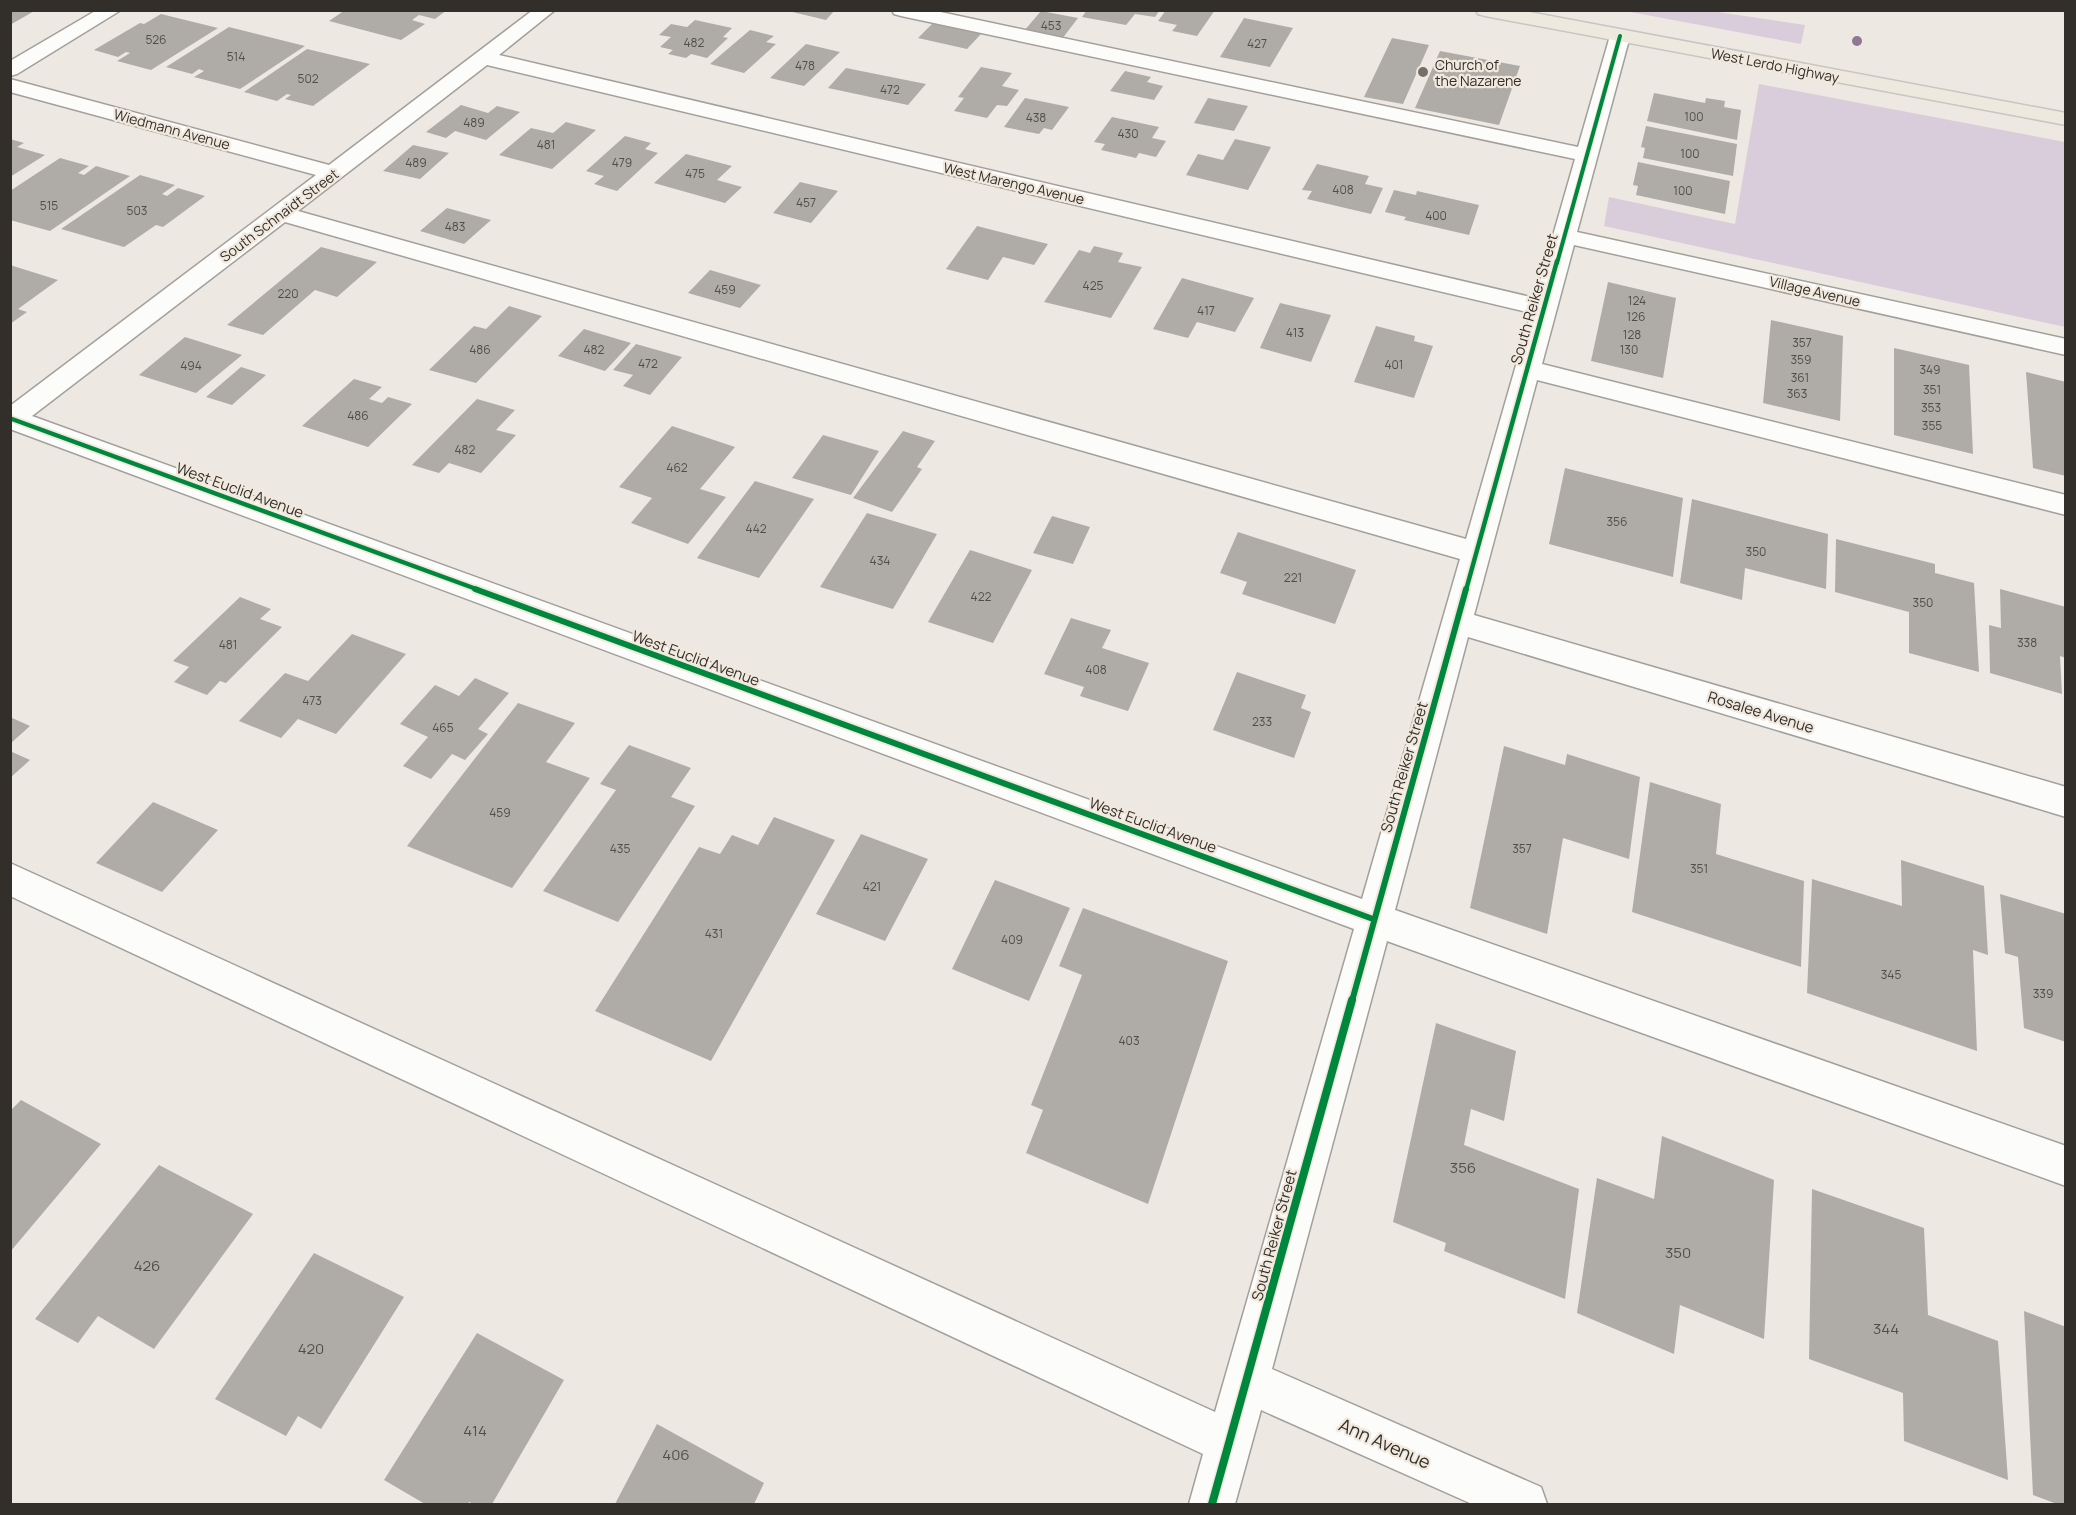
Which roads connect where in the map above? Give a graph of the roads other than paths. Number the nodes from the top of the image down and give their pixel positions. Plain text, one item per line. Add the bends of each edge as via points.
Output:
1 (112, 10) edge
2 (546, 10) edge
3 (901, 10) edge
4 (1485, 10) edge
5 (1620, 36) junction
6 (485, 58) junction
7 (10, 70) edge
8 (10, 86) edge
9 (2066, 118) edge
10 (1587, 155) junction
11 (334, 173) junction
12 (280, 213) junction
13 (1565, 236) junction
14 (1544, 308) junction
15 (2066, 347) edge
16 (1527, 369) junction
17 (11, 419) edge
18 (2066, 505) edge
19 (1476, 553) junction
20 (1457, 622) junction
21 (2066, 802) edge
22 (10, 879) edge
23 (1373, 919) junction
24 (2066, 1166) edge
25 (1247, 1381) junction
26 (1229, 1442) junction
27 (1212, 1504) edge
28 (1524, 1504) edge

1 - 7 street
2 - 6 street, South Schnaidt Street
3 - 10 street
4 - 5 main road, West Lerdo Highway
5 - 9 main road, West Lerdo Highway
5 - 10 street, South Reiker Street
6 - 11 street, South Schnaidt Street
6 - 14 street, West Marengo Avenue
8 - 11 street, Wiedmann Avenue
10 - 13 street, South Reiker Street
11 - 12 street, South Schnaidt Street
12 - 17 street, South Schnaidt Street
12 - 19 street
13 - 14 street, South Reiker Street
13 - 15 street, Village Avenue
14 - 16 street, South Reiker Street
16 - 18 street
16 - 19 street, South Reiker Street
17 - 23 street, West Euclid Avenue
19 - 20 street, South Reiker Street
20 - 21 street, Rosalee Avenue
20 - 23 street, South Reiker Street
22 - 26 street
23 - 24 street, West Euclid Avenue
23 - 25 street, South Reiker Street
25 - 26 street, South Reiker Street
25 - 28 street, Ann Avenue
26 - 27 street, South Reiker Street

